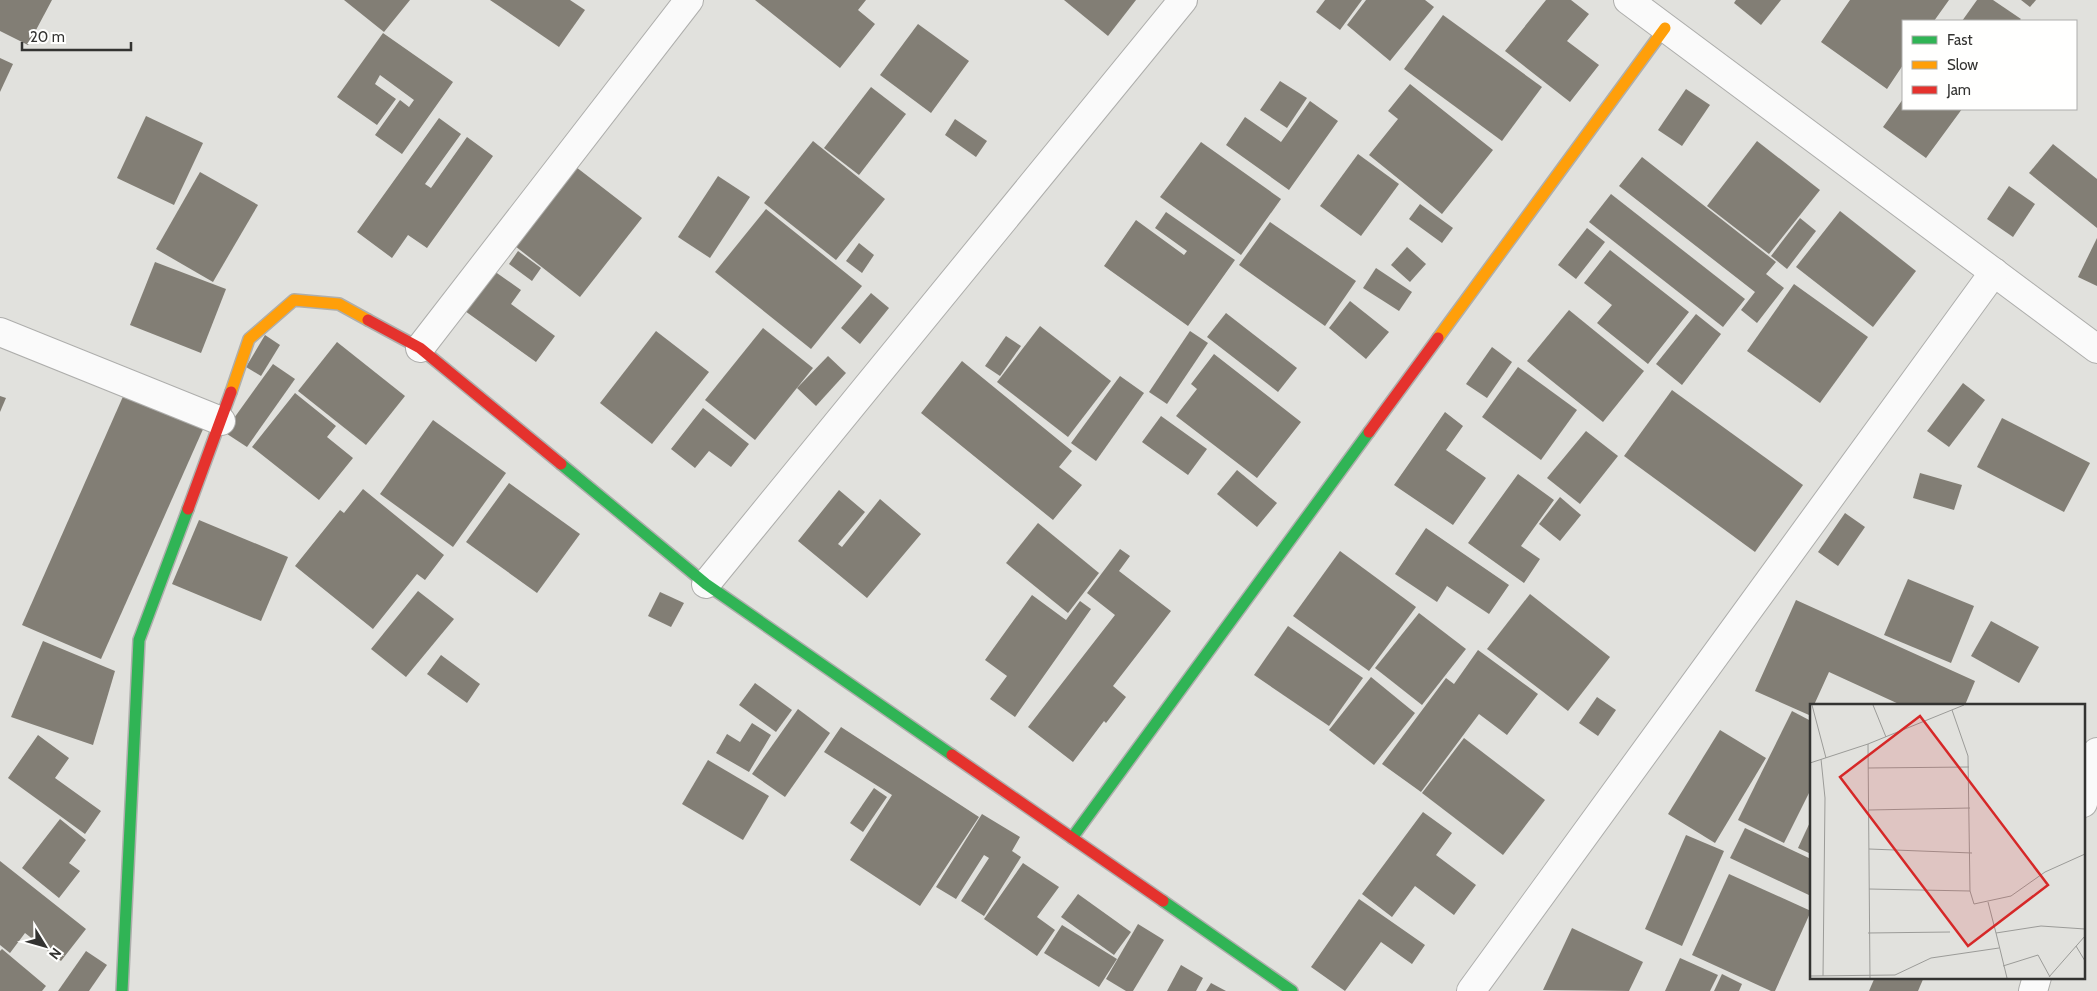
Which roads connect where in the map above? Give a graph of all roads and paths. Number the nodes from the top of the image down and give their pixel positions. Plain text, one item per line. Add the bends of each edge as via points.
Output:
1 (689, 0) edge
2 (1183, 0) edge
3 (1628, 0) edge
4 (1665, 28) junction
5 (1994, 272) junction
6 (0, 332) edge
7 (420, 348) junction
8 (2097, 349) edge
9 (221, 421) junction
10 (706, 584) junction
11 (2097, 752) edge
12 (2084, 799) edge
13 (1072, 838) junction
14 (2037, 978) edge
15 (122, 991) edge
16 (1292, 991) edge
17 (1471, 991) edge
18 (2033, 991) edge

1 - 7 street
2 - 10 street
3 - 4 street
4 - 5 street
4 - 13 street
5 - 8 street
5 - 17 street
6 - 9 street
7 - 9 street via 339,304 294,300 249,339
7 - 10 street
9 - 15 street via 139,640
10 - 13 street
11 - 12 street
13 - 16 street
14 - 18 street

